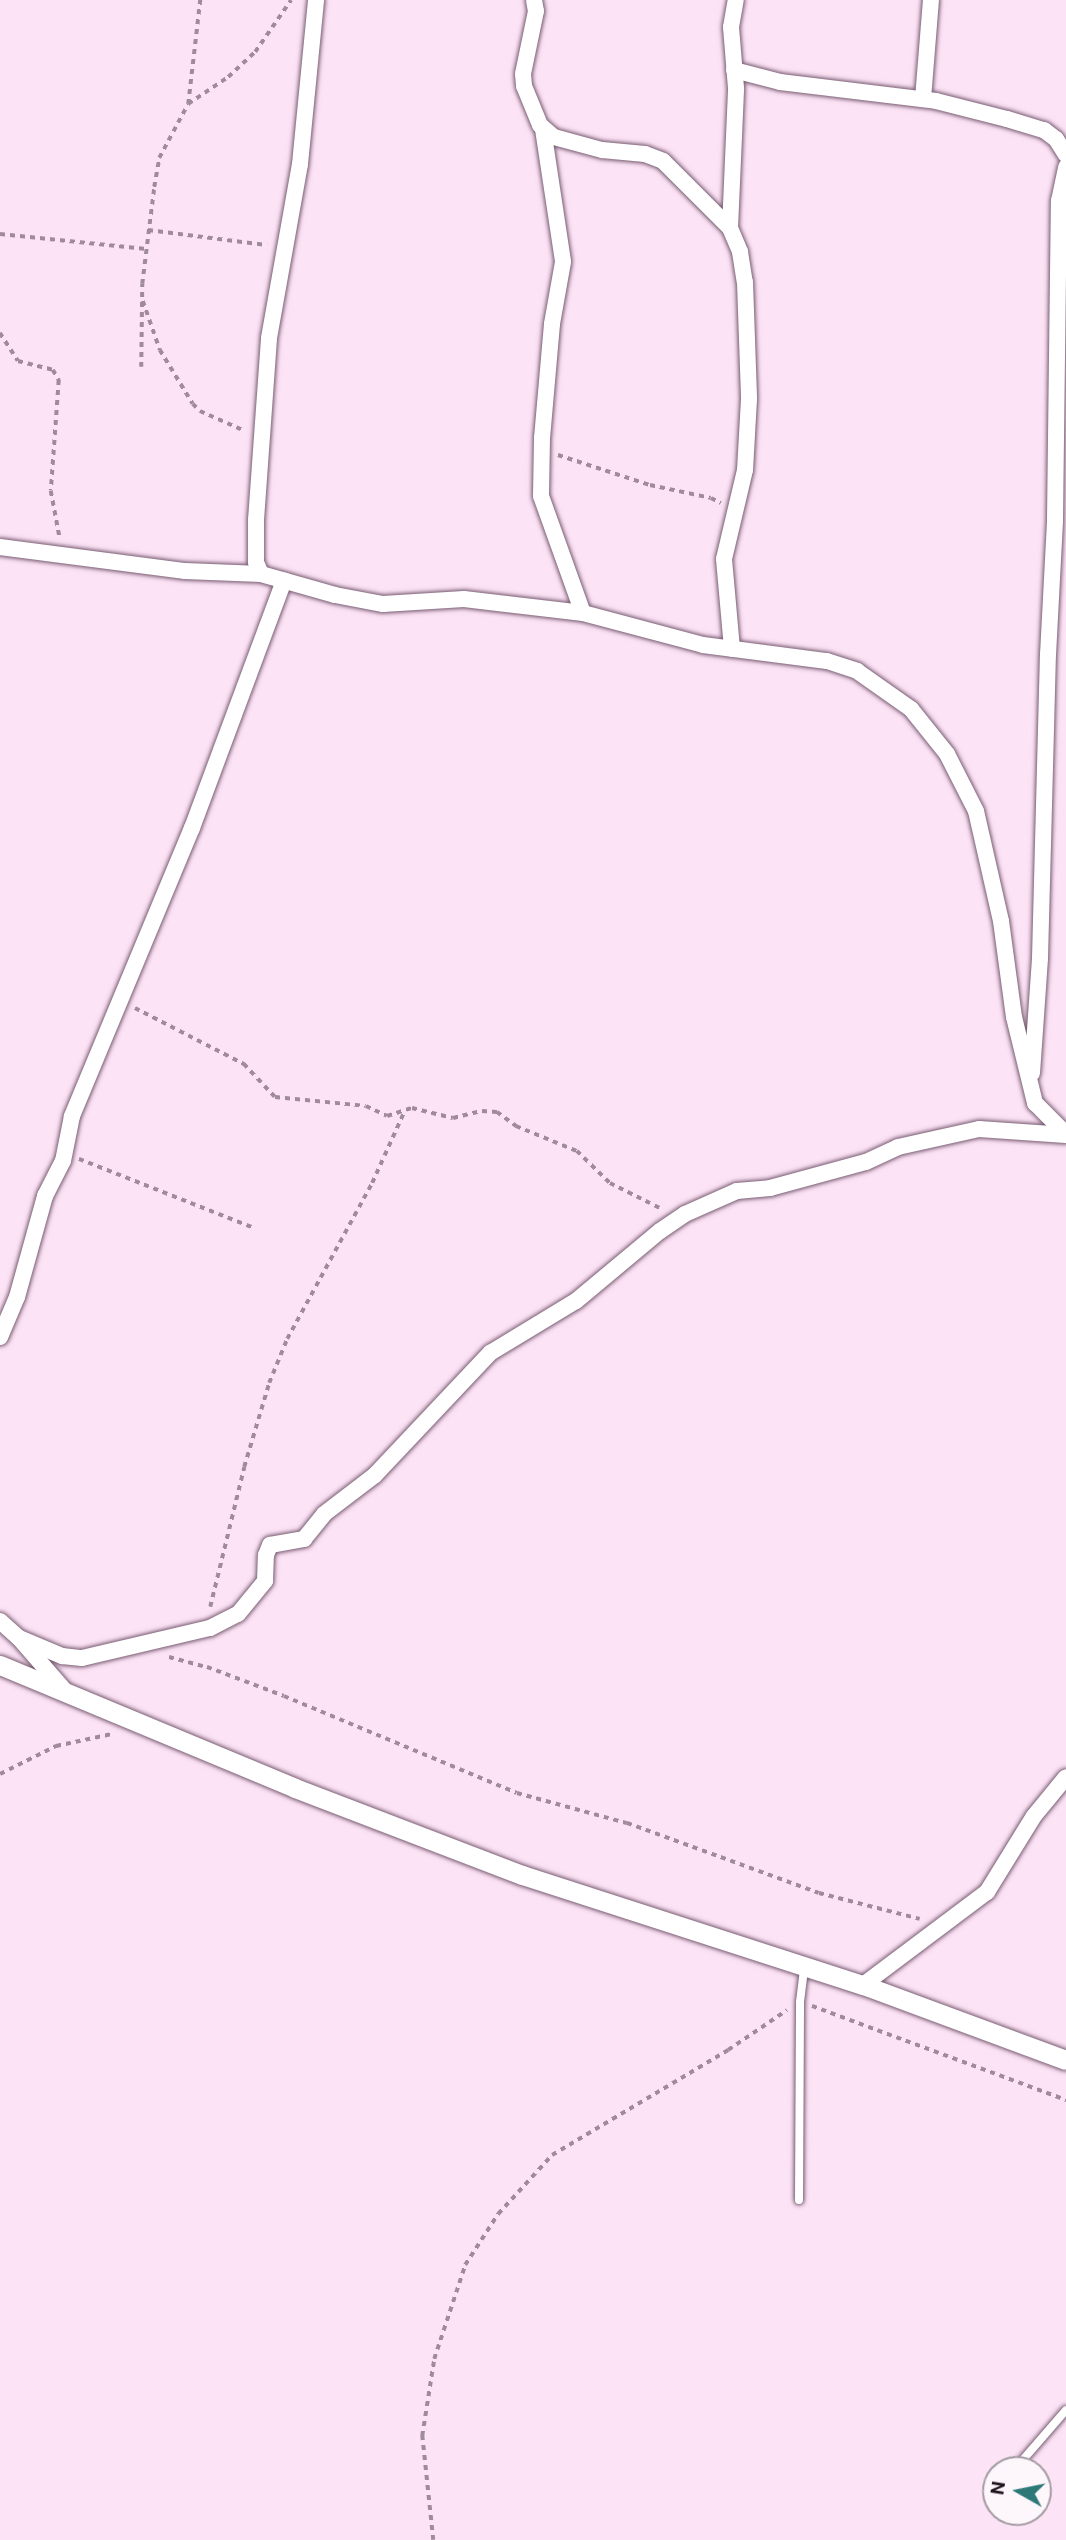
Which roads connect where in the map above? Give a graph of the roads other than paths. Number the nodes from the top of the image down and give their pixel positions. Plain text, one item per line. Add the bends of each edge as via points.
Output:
1 (316, 0) edge
2 (534, 0) edge
3 (736, 0) edge
4 (931, 0) edge
5 (734, 70) junction
6 (923, 99) junction
7 (543, 129) junction
8 (1066, 155) edge
9 (1066, 167) edge
10 (730, 228) junction
11 (1062, 337) edge
12 (0, 547) edge
13 (261, 574) junction
14 (284, 581) junction
15 (583, 613) junction
16 (732, 649) junction
17 (1031, 1090) junction
18 (1045, 1116) junction
19 (1066, 1116) edge
20 (1066, 1134) edge
21 (0, 1337) edge
22 (0, 1621) edge
23 (19, 1638) junction
24 (0, 1665) edge
25 (66, 1692) junction
26 (1066, 1777) edge
27 (804, 1968) junction
28 (863, 1985) junction
29 (1066, 2060) edge
30 (799, 2200) dead end
31 (1066, 2410) edge
32 (1026, 2456) edge

1 - 13 street via 300,164 269,338 256,520 256,562
2 - 7 street via 536,11 523,74
3 - 5 street via 731,27
4 - 6 street
5 - 6 street via 780,82
5 - 10 street
6 - 8 street via 1044,130
7 - 10 street via 554,137 602,150 656,157
7 - 15 street via 563,262 552,324 541,496
9 - 11 street via 1059,201
10 - 16 street via 745,282 749,399 745,470 724,559
11 - 17 street via 1040,958
12 - 13 street via 185,571
13 - 14 street
14 - 15 street via 383,604 464,598
14 - 21 street via 188,839 72,1116 64,1153 45,1196 17,1297
15 - 16 street
16 - 17 street via 827,661 857,671 911,709 947,754 983,834
17 - 18 street
18 - 19 street
18 - 20 street
20 - 23 street via 979,1129 887,1150 866,1163 770,1188 737,1191 680,1217 576,1301 490,1353 375,1475 324,1514 304,1539 270,1545 265,1581 243,1610 204,1629 82,1658 62,1656
22 - 23 street
23 - 25 street
24 - 25 street
25 - 27 street via 295,1788 522,1875
26 - 28 street via 1034,1816 986,1892
27 - 28 street
27 - 30 lane
28 - 29 street
31 - 32 lane

